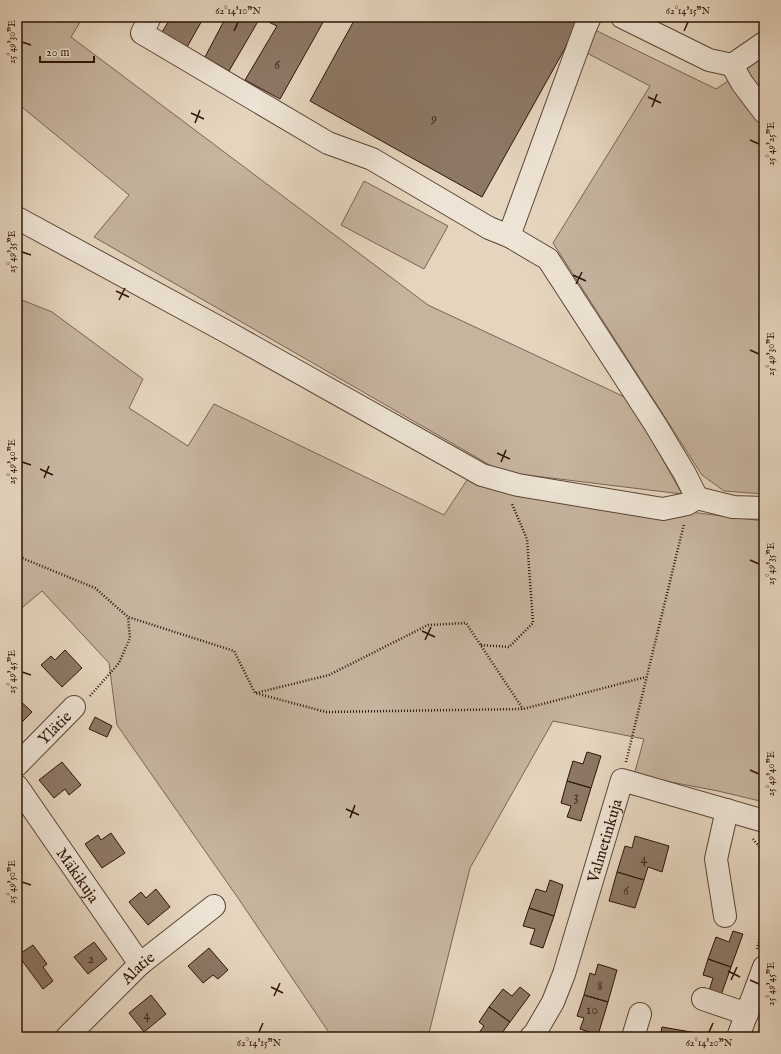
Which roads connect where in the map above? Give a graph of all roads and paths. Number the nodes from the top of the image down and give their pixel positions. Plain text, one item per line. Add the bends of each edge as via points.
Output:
1 (150, 17) edge
2 (590, 17) edge
3 (622, 17) edge
4 (764, 43) edge
5 (732, 65) junction
6 (764, 112) edge
7 (17, 218) edge
8 (509, 236) junction
9 (501, 480) junction
10 (692, 501) junction
11 (764, 508) edge
12 (17, 556) edge
13 (128, 617) junction
14 (480, 644) junction
15 (646, 677) junction
16 (255, 693) junction
17 (74, 707) joint
18 (523, 710) junction
19 (17, 765) edge
20 (622, 780) junction
21 (17, 786) edge
22 (727, 810) junction
23 (764, 821) edge
24 (214, 906) dead end
25 (725, 916) dead end
26 (140, 964) junction
27 (764, 967) edge
28 (703, 999) dead end
29 (640, 1014) dead end
30 (747, 1014) junction
31 (67, 1037) edge
32 (531, 1037) edge
33 (633, 1037) edge
34 (738, 1037) edge

1 - 8 street via 142,33 328,143 372,159 489,228
2 - 8 street
3 - 5 street via 709,60
4 - 5 street
5 - 6 street
7 - 9 street via 482,475
8 - 10 street via 548,258 685,474
9 - 10 street via 663,509
9 - 14 path via 527,540 533,623 509,647
10 - 11 street via 733,507
10 - 15 path
12 - 13 path via 95,588
13 - 16 path via 234,651
13 - 17 path via 130,638 119,663 90,697
14 - 16 path via 466,623 428,626 328,674
14 - 18 path
15 - 18 path
15 - 20 path
16 - 18 path via 326,712
17 - 19 street, Ylätie
20 - 22 street, Valmetinkuja
20 - 32 street, Valmetinkuja via 564,974 552,1002
21 - 26 street, Mäkikuja
22 - 23 street, Valmetinkuja
22 - 25 street via 716,859
24 - 26 street, Alatie
26 - 31 street, Alatie
27 - 30 street
28 - 30 street
29 - 33 street
30 - 34 street

